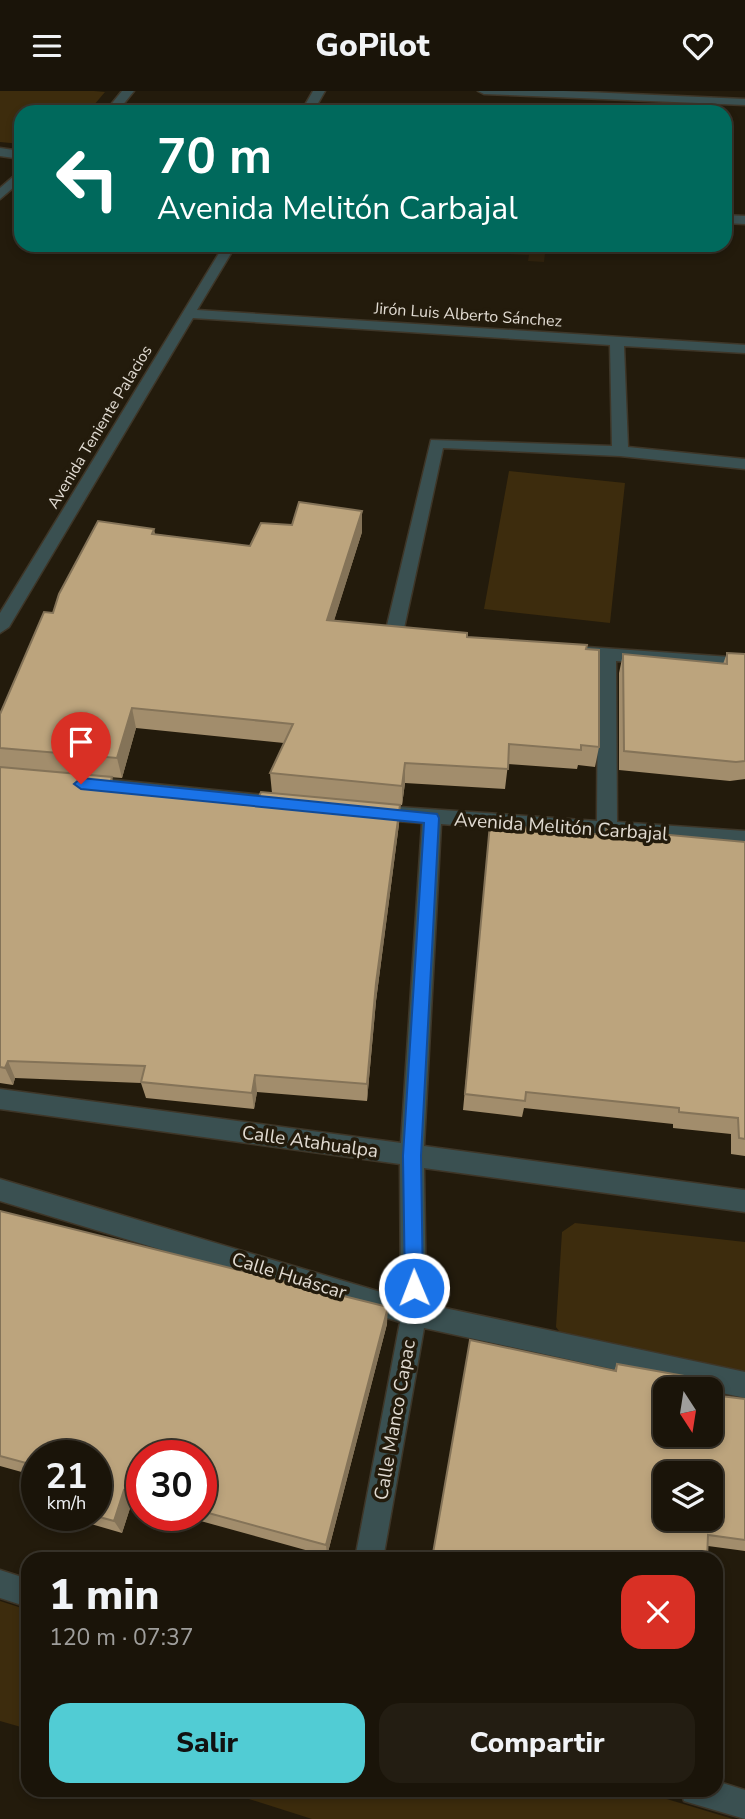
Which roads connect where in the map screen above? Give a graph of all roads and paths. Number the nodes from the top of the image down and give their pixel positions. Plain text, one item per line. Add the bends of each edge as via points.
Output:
1 (128, 91) edge
2 (485, 92) edge
3 (745, 102) edge
4 (117, 105) edge
5 (14, 182) edge
6 (0, 195) edge
7 (226, 252) edge
8 (188, 314) junction
9 (617, 342) junction
10 (745, 349) edge
11 (620, 451) junction
12 (745, 464) edge
13 (0, 627) edge
14 (420, 640) edge
15 (553, 651) edge
16 (607, 655) junction
17 (745, 664) edge
18 (70, 782) edge
19 (306, 806) edge
20 (348, 810) edge
21 (432, 818) junction
22 (607, 829) junction
23 (745, 839) edge
24 (0, 1099) edge
25 (412, 1156) junction
26 (0, 1190) edge
27 (745, 1201) edge
28 (414, 1314) junction
29 (745, 1385) edge
30 (370, 1552) edge
31 (0, 1584) edge
32 (21, 1591) edge
33 (718, 1797) edge
34 (745, 1805) edge

1 - 4 street
2 - 3 street
5 - 6 street
7 - 8 street, Avenida Teniente Palacios
8 - 9 street, Jirón Luis Alberto Sánchez
8 - 13 street, Avenida Teniente Palacios
9 - 10 street, Jirón Luis Alberto Sánchez
9 - 11 street
11 - 12 street
11 - 14 street via 436,443 393,638
15 - 16 street
16 - 17 street
16 - 22 street
18 - 19 street
20 - 21 street, Avenida Melitón Carbajal
21 - 22 street, Avenida Melitón Carbajal
21 - 25 street, Calle Manco Capac
22 - 23 street, Avenida Melitón Carbajal
24 - 25 street, Calle Atahualpa
25 - 27 street, Calle Atahualpa
25 - 28 street, Calle Manco Capac
26 - 28 street, Calle Huáscar
28 - 29 street, Calle Huáscar
28 - 30 street, Calle Manco Capac
31 - 32 street
33 - 34 street

